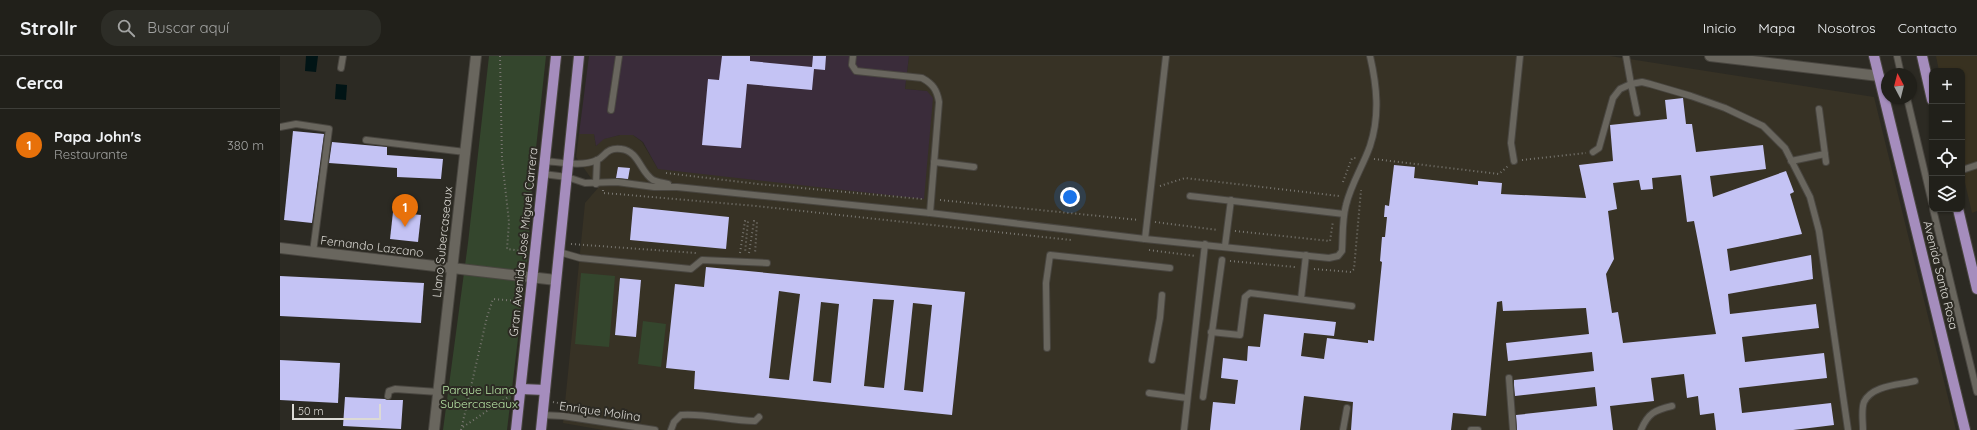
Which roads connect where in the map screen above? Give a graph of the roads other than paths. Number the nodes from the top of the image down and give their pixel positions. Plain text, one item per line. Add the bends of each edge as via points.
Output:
1 (342, 56) edge
2 (476, 56) edge
3 (556, 56) edge
4 (579, 56) edge
5 (619, 56) edge
6 (853, 56) edge
7 (1166, 56) edge
8 (1370, 56) edge
9 (1520, 56) edge
10 (1626, 56) edge
11 (1710, 56) edge
12 (1874, 56) edge
13 (1897, 56) edge
14 (1922, 56) edge
15 (341, 68) dead end
16 (1900, 68) edge
17 (1879, 76) junction
18 (1632, 84) junction
19 (1929, 87) edge
20 (1908, 104) edge
21 (1818, 108) dead end
22 (611, 110) dead end
23 (1637, 113) dead end
24 (280, 128) edge
25 (366, 140) dead end
26 (465, 152) junction
27 (1593, 152) road end
28 (1825, 154) junction
29 (597, 160) junction
30 (544, 161) junction
31 (1514, 161) road end
32 (1791, 161) junction
33 (934, 162) junction
34 (1826, 162) dead end
35 (568, 163) junction
36 (1977, 164) edge
37 (974, 167) dead end
38 (1965, 169) edge
39 (543, 174) junction
40 (567, 177) junction
41 (596, 184) junction
42 (678, 187) junction
43 (1929, 190) edge
44 (1190, 196) dead end
45 (1231, 200) junction
46 (1934, 212) edge
47 (1959, 212) edge
48 (930, 213) junction
49 (1344, 214) junction
50 (1145, 239) junction
51 (1205, 244) junction
52 (1225, 246) junction
53 (560, 247) junction
54 (280, 248) edge
55 (313, 252) junction
56 (1306, 255) junction
57 (1222, 260) road end
58 (765, 263) road end
59 (452, 268) junction
60 (1170, 268) dead end
61 (532, 278) junction
62 (556, 280) junction
63 (1977, 286) edge
64 (1162, 295) dead end
65 (1301, 300) junction
66 (1352, 306) dead end
67 (1211, 332) junction
68 (1047, 348) dead end
69 (1152, 360) dead end
70 (1509, 378) dead end
71 (1915, 381) dead end
72 (521, 388) junction
73 (545, 390) junction
74 (438, 392) junction
75 (1977, 392) edge
76 (1149, 393) dead end
77 (388, 396) dead end
78 (1203, 397) dead end
79 (1187, 398) junction
80 (1672, 406) dead end
81 (1347, 408) dead end
82 (542, 415) junction
83 (759, 417) dead end
84 (434, 430) edge
85 (516, 430) edge
86 (541, 430) edge
87 (655, 430) edge
88 (671, 430) edge
89 (1184, 430) edge
90 (1344, 430) edge
91 (1471, 430) edge
92 (1478, 430) edge
93 (1513, 430) edge
94 (1641, 430) edge
95 (1848, 430) edge
96 (1863, 430) edge
97 (1965, 430) edge

1 - 15 lane
2 - 26 street, Llano Subercaseaux
3 - 30 main road, Gran Avenida José Miguel Carrera
4 - 35 main road
5 - 22 lane
6 - 33 lane via 852,65 856,71 922,78 930,82 937,91 939,102
7 - 50 lane
8 - 49 lane via 1377,94 1374,130
9 - 31 lane via 1511,144
10 - 18 lane
11 - 17 street
12 - 17 main road, Avenida Santa Rosa
13 - 16 lane
14 - 19 main road
17 - 97 main road, Avenida Santa Rosa
18 - 23 lane
18 - 27 lane via 1620,89 1613,98 1599,148
18 - 32 lane via 1642,82 1691,96 1763,126 1785,148
20 - 43 lane
21 - 28 lane
24 - 55 lane via 296,124 329,129
25 - 26 lane
26 - 59 street, Llano Subercaseaux
28 - 32 lane
28 - 34 lane
29 - 35 lane
29 - 41 lane
29 - 42 lane via 604,153 621,148 634,156 653,180
30 - 35 lane
30 - 39 main road, Gran Avenida José Miguel Carrera
32 - 95 lane via 1810,197 1819,231
33 - 37 lane
33 - 48 lane
35 - 40 main road
36 - 38 lane
39 - 40 lane
39 - 61 main road, Gran Avenida José Miguel Carrera
40 - 41 lane
40 - 53 main road
41 - 42 lane via 617,182
42 - 48 lane
44 - 45 lane
45 - 49 lane
45 - 52 lane
46 - 75 lane
47 - 63 main road
48 - 50 lane
49 - 56 lane via 1342,251 1338,256 1329,258
50 - 51 lane
51 - 52 lane
51 - 79 lane
52 - 56 lane
53 - 58 lane via 580,258 691,269 702,260
53 - 62 main road
54 - 55 street, Fernando Lazcano
55 - 59 street, Fernando Lazcano
56 - 65 lane
57 - 67 lane
59 - 61 street, Fernando Lazcano
59 - 74 street, Llano Subercaseaux
60 - 68 lane via 1050,255 1046,283
61 - 62 street, Fernando Lazcano
61 - 72 main road, Gran Avenida José Miguel Carrera
62 - 73 main road
64 - 69 lane
65 - 66 lane
65 - 67 lane via 1250,293 1245,297 1240,335
67 - 78 lane
70 - 93 lane
71 - 96 lane via 1879,389 1871,394 1864,402
72 - 73 main road
72 - 85 main road, Gran Avenida José Miguel Carrera
73 - 82 main road
74 - 77 lane via 395,389 389,391
74 - 84 street, Llano Subercaseaux
76 - 79 lane
79 - 89 lane
80 - 94 lane via 1647,416
81 - 90 lane
82 - 86 main road
82 - 87 lane, Enrique Molina
83 - 88 lane via 755,421 698,413 681,415
91 - 92 lane

